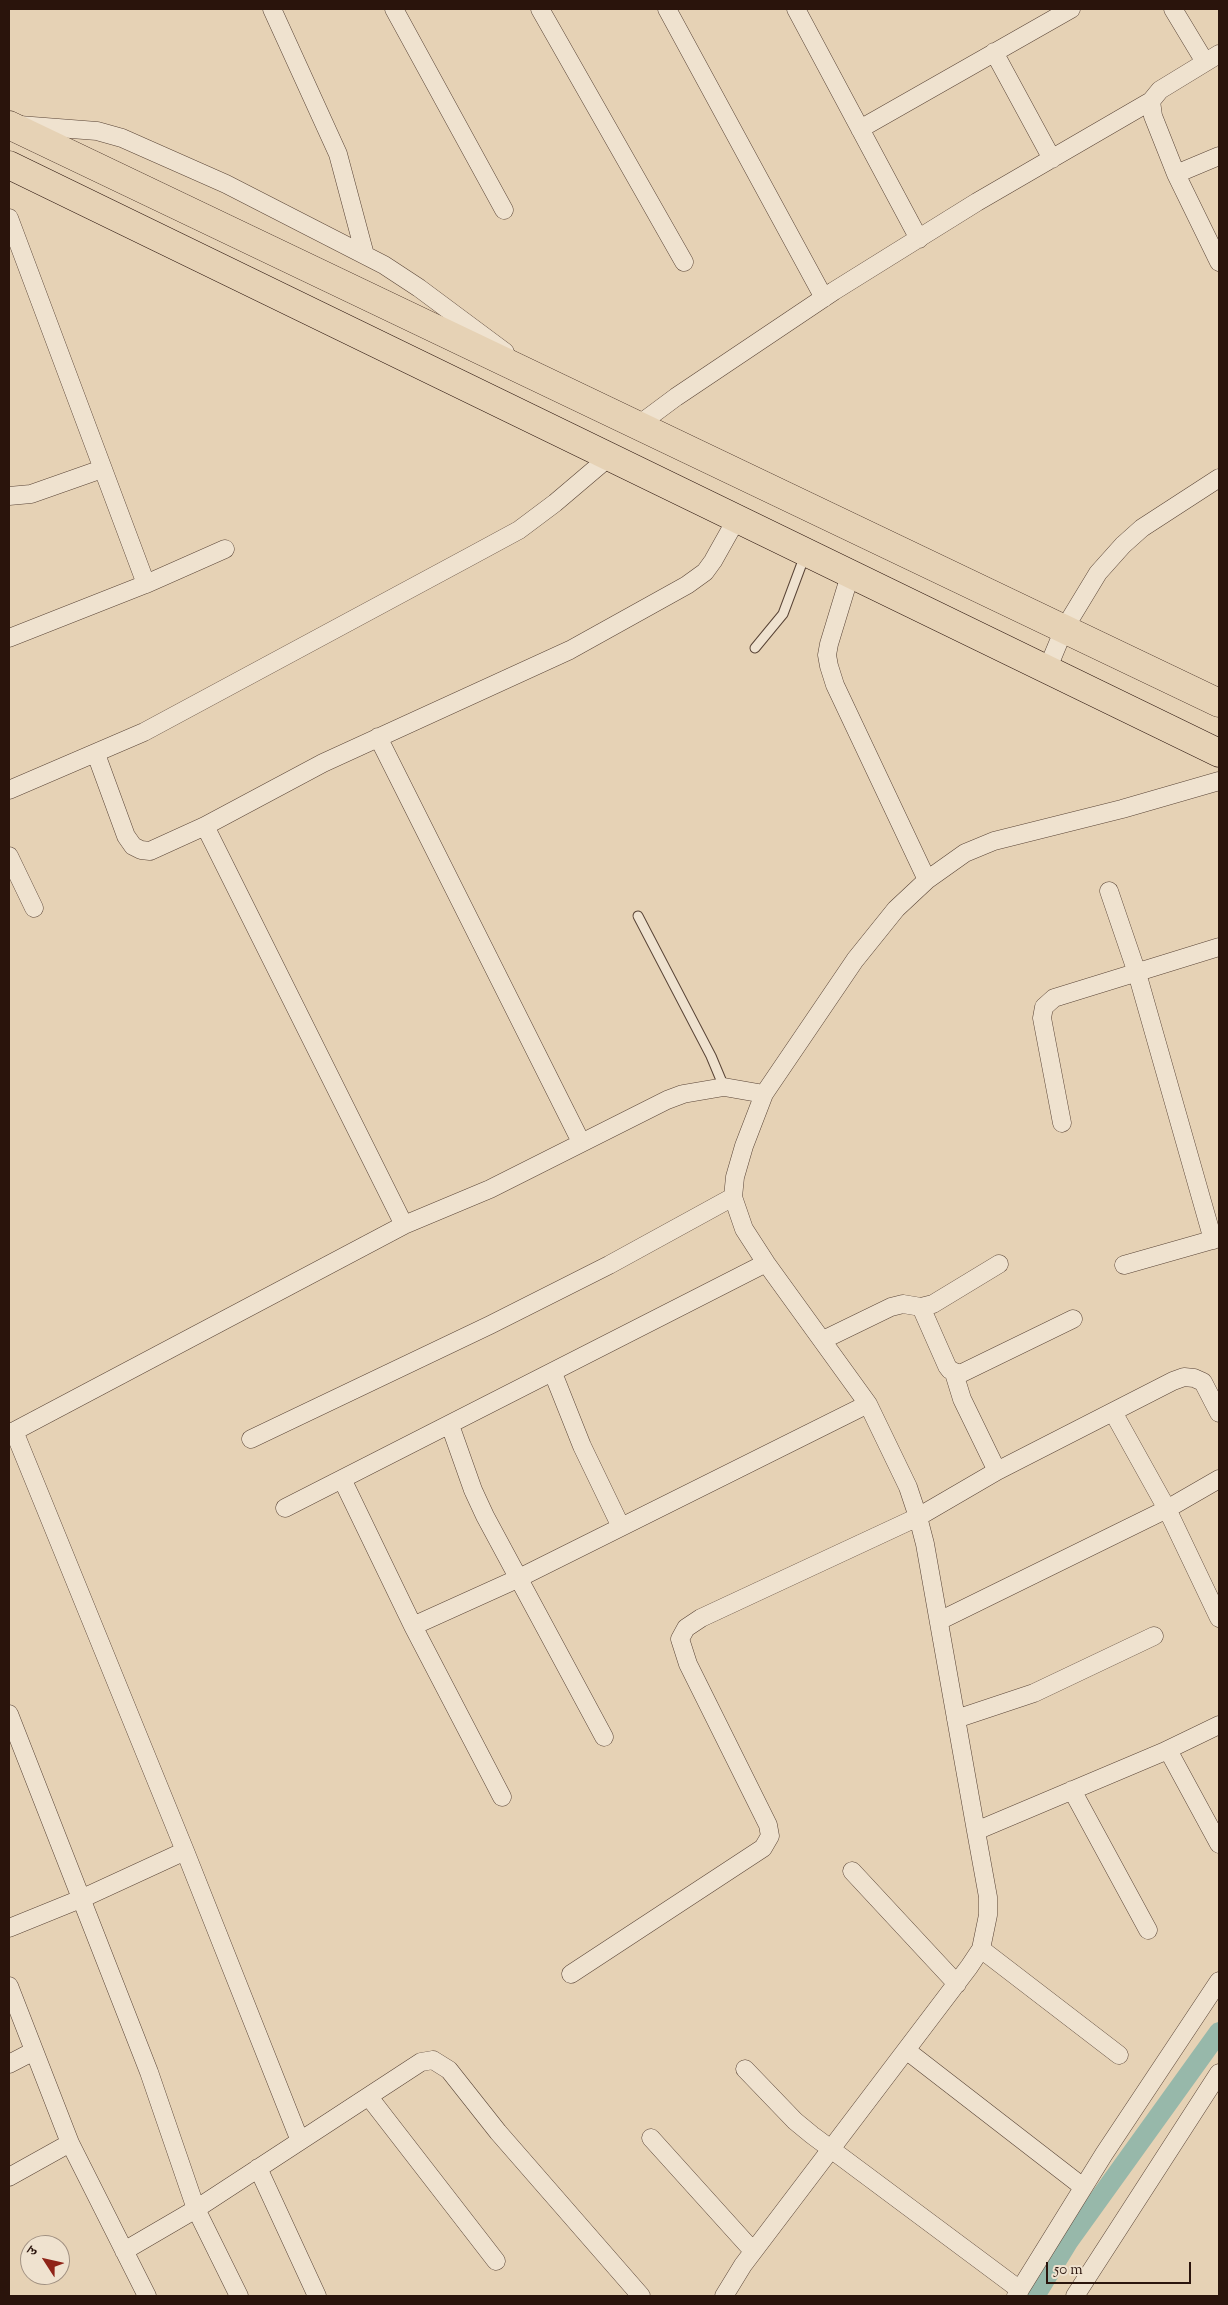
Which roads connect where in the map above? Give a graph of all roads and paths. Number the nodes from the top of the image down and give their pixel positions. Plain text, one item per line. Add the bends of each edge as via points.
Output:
1 (272, 9) edge
2 (394, 9) edge
3 (540, 9) edge
4 (667, 9) edge
5 (796, 9) edge
6 (1071, 9) edge
7 (1173, 9) edge
8 (994, 52) junction
9 (1212, 58) edge
10 (1151, 101) junction
11 (9, 125) edge
12 (860, 129) junction
13 (1219, 156) edge
14 (1052, 159) junction
15 (9, 165) edge
16 (1176, 174) junction
17 (504, 210) dead end
18 (9, 218) edge
19 (919, 239) junction
20 (365, 255) junction
21 (684, 262) dead end
22 (1219, 262) edge
23 (824, 298) junction
24 (547, 383) junction
25 (637, 426) junction
26 (608, 458) junction
27 (102, 469) junction
28 (1219, 478) edge
29 (9, 496) edge
30 (736, 520) junction
31 (225, 549) dead end
32 (805, 553) junction
33 (850, 575) junction
34 (146, 584) junction
35 (1064, 629) junction
36 (9, 638) edge
37 (755, 648) dead end
38 (1047, 670) junction
39 (1219, 703) edge
40 (378, 737) junction
41 (1219, 753) edge
42 (96, 754) junction
43 (1219, 781) edge
44 (9, 790) edge
45 (205, 826) junction
46 (9, 856) edge
47 (926, 880) junction
48 (1109, 891) dead end
49 (34, 908) dead end
50 (638, 916) dead end
51 (1219, 947) edge
52 (1137, 973) junction
53 (724, 1087) junction
54 (764, 1094) junction
55 (1062, 1123) dead end
56 (581, 1142) junction
57 (733, 1197) junction
58 (404, 1225) junction
59 (1216, 1239) edge
60 (766, 1263) junction
61 (999, 1264) dead end
62 (1124, 1265) dead end
63 (921, 1307) junction
64 (1073, 1319) dead end
65 (823, 1340) junction
66 (554, 1373) junction
67 (954, 1373) junction
68 (868, 1404) junction
69 (1112, 1412) junction
70 (1219, 1413) edge
71 (450, 1425) junction
72 (11, 1432) edge
73 (251, 1439) dead end
74 (996, 1470) junction
75 (342, 1479) junction
76 (1219, 1479) edge
77 (286, 1508) dead end
78 (1167, 1509) junction
79 (918, 1517) junction
80 (621, 1527) junction
81 (517, 1579) junction
82 (1219, 1618) edge
83 (939, 1621) junction
84 (413, 1626) junction
85 (1154, 1636) dead end
86 (9, 1714) edge
87 (956, 1719) junction
88 (1219, 1725) edge
89 (604, 1737) dead end
90 (1168, 1750) junction
91 (1072, 1790) junction
92 (502, 1797) dead end
93 (976, 1831) junction
94 (1219, 1844) edge
95 (185, 1851) junction
96 (852, 1871) dead end
97 (83, 1898) junction
98 (9, 1928) edge
99 (1148, 1930) dead end
100 (981, 1949) junction
101 (571, 1974) dead end
102 (1219, 1982) edge
103 (957, 1984) junction
104 (9, 1986) edge
105 (34, 2050) junction
106 (906, 2050) junction
107 (1119, 2055) dead end
108 (9, 2064) edge
109 (745, 2068) dead end
110 (1219, 2073) edge
111 (369, 2097) junction
112 (650, 2138) dead end
113 (300, 2141) junction
114 (70, 2143) junction
115 (830, 2149) junction
116 (258, 2168) junction
117 (9, 2177) edge
118 (1083, 2188) junction
119 (196, 2210) junction
120 (124, 2251) junction
121 (753, 2251) junction
122 (496, 2261) dead end
123 (1018, 2293) edge
124 (147, 2296) edge
125 (239, 2296) edge
126 (317, 2296) edge
127 (641, 2296) edge
128 (724, 2296) edge
129 (1076, 2296) edge

1 - 20 street via 338,154
2 - 17 street
3 - 21 street
4 - 23 street
5 - 12 street
6 - 8 street
7 - 9 street
8 - 12 street
8 - 14 street
9 - 10 street via 1160,90
10 - 14 street
10 - 16 street via 1153,116
11 - 20 street via 97,131 122,138 226,184
11 - 24 highway
12 - 19 street
13 - 16 street
14 - 19 street
15 - 26 highway
16 - 22 street
18 - 27 street
19 - 23 street
20 - 24 street via 419,288
23 - 25 street
24 - 25 highway
25 - 35 highway
26 - 30 highway
26 - 42 street via 519,530 208,698
27 - 29 street via 31,494
27 - 34 street
28 - 35 street via 1142,528 1122,545 1098,573
30 - 32 highway
30 - 40 street via 705,572 687,584 570,650
31 - 34 street
32 - 33 highway
32 - 37 lane via 783,614
33 - 38 highway
33 - 47 street via 829,644 829,666
34 - 36 street
35 - 38 street
35 - 39 highway
38 - 41 highway
40 - 45 street
40 - 56 street
42 - 44 street
42 - 45 street via 126,836 133,846 150,851
43 - 47 street via 994,841 965,854
45 - 58 street
46 - 49 street
47 - 54 street via 896,909 854,960
48 - 52 street
50 - 53 lane
51 - 52 street
52 - 55 street via 1054,998 1044,1007 1042,1018
52 - 59 street
53 - 54 street
53 - 56 street via 667,1100
54 - 57 street via 744,1146
56 - 58 street via 490,1189
57 - 60 street via 744,1229
57 - 73 street via 490,1325
58 - 72 street
59 - 62 street
60 - 65 street
60 - 66 street
61 - 63 street via 932,1304
63 - 65 street via 903,1304 891,1307
63 - 67 street via 947,1366
64 - 67 street via 966,1372
65 - 68 street
66 - 71 street
66 - 80 street via 582,1446
67 - 74 street via 962,1399
68 - 79 street via 900,1470
68 - 80 street
69 - 70 street via 1184,1377 1203,1382
69 - 74 street
69 - 78 street
71 - 75 street
71 - 81 street via 473,1490
72 - 95 street
74 - 79 street
75 - 77 street
75 - 84 street
76 - 78 street
78 - 82 street
78 - 83 street
79 - 83 street
79 - 101 street via 701,1618 686,1628 680,1639 688,1664 768,1825 770,1836 763,1848
80 - 81 street
81 - 84 street
81 - 89 street
83 - 87 street
84 - 92 street
85 - 87 street via 1034,1693
86 - 97 street
87 - 93 street
88 - 90 street
90 - 91 street
90 - 94 street
91 - 93 street
91 - 99 street
93 - 100 street via 988,1897
95 - 97 street
95 - 113 street
96 - 103 street
97 - 98 street
97 - 119 street via 149,2072
100 - 103 street
100 - 107 street
102 - 118 street
103 - 106 street
104 - 105 street
105 - 108 street
105 - 114 street
106 - 115 street
106 - 118 street
109 - 115 street via 795,2121
110 - 129 street
111 - 113 street
111 - 122 street
111 - 127 street via 421,2062 433,2060 440,2063
112 - 121 street
113 - 116 street
114 - 117 street
114 - 120 street
115 - 121 street
115 - 123 street
116 - 119 street
116 - 126 street
118 - 123 street
119 - 120 street
119 - 125 street
120 - 124 street
121 - 128 street

